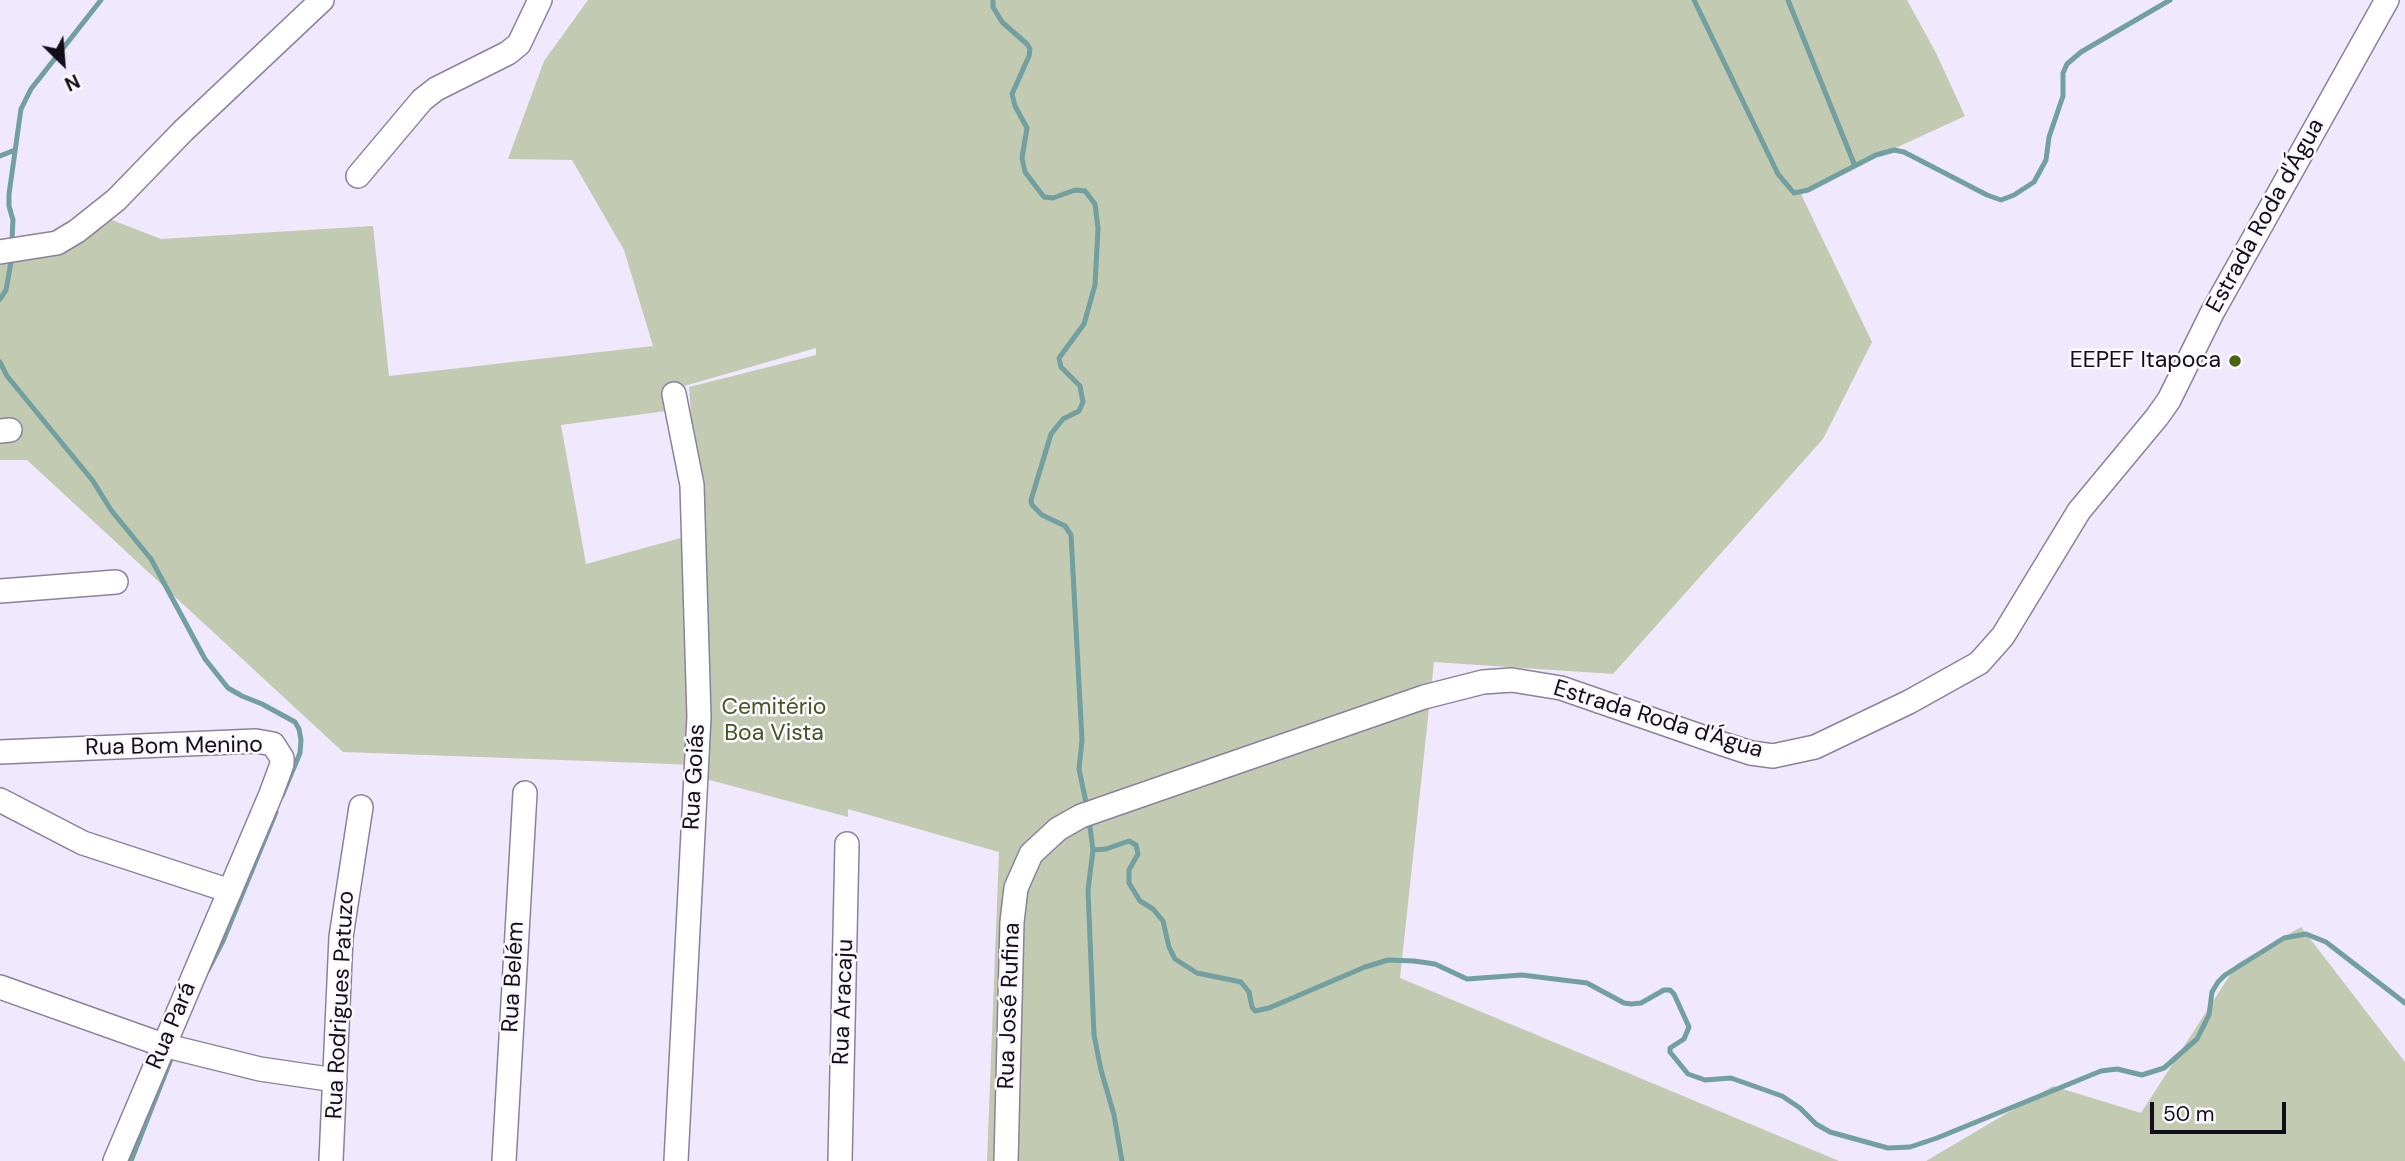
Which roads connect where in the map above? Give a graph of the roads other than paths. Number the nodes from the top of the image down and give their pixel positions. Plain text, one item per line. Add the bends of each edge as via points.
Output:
1 (322, 0) edge
2 (540, 0) edge
3 (2387, 0) edge
4 (358, 176) dead end
5 (0, 252) edge
6 (674, 394) dead end
7 (116, 582) dead end
8 (0, 591) edge
9 (0, 752) edge
10 (525, 793) dead end
11 (0, 800) edge
12 (361, 807) dead end
13 (847, 844) dead end
14 (1031, 854) joint
15 (230, 891) junction
16 (0, 987) edge
17 (163, 1045) junction
18 (335, 1080) junction
19 (115, 1161) edge
20 (331, 1161) edge
21 (503, 1161) edge
22 (676, 1161) edge
23 (840, 1161) edge
24 (1006, 1161) edge

1 - 5 street via 116,200 69,237
2 - 4 street via 519,44 422,100
3 - 14 street, Estrada Roda d'Água via 2169,400 2078,511 2003,636 1964,673 1815,747 1773,756 1751,753 1561,688 1511,680 1483,682 1424,697 1091,812 1058,829
6 - 22 street, Rua Goiás via 692,485 699,717
7 - 8 street
9 - 15 street, Rua Bom Menino via 256,741 274,744 282,764
10 - 21 street, Rua Belém
11 - 15 street via 83,843
12 - 18 street, Rua Rodrigues Patuzo via 341,937
13 - 23 street, Rua Aracaju
14 - 24 street, Rua José Rufina via 1016,888 1012,922
15 - 17 street, Rua Pará
16 - 17 street
17 - 18 street via 260,1069
17 - 19 street, Rua Pará
18 - 20 street, Rua Rodrigues Patuzo

